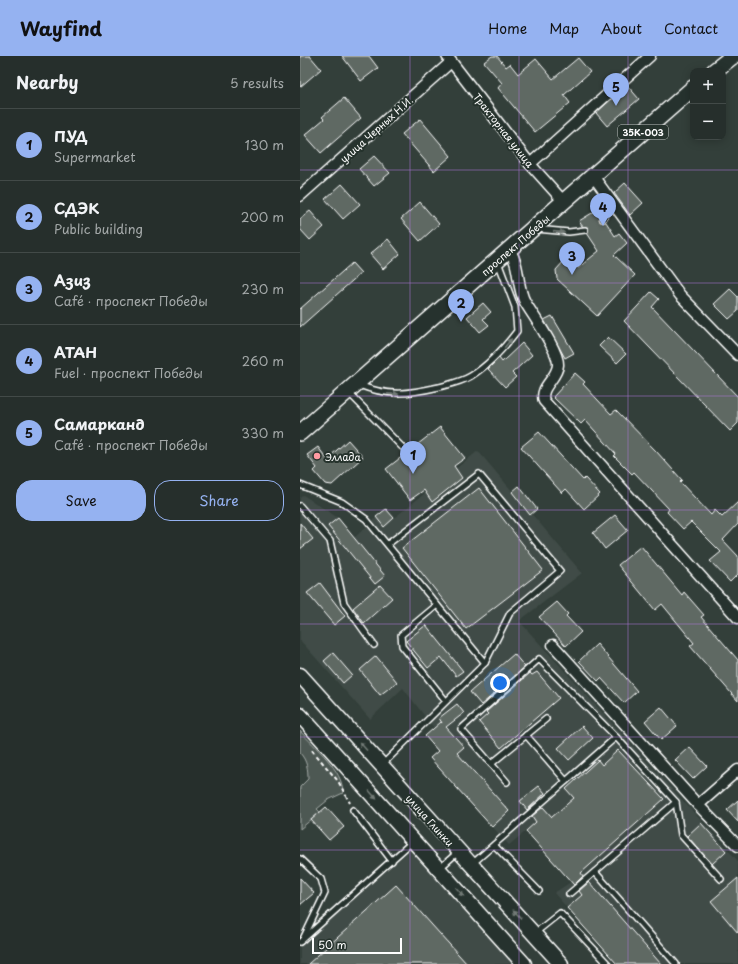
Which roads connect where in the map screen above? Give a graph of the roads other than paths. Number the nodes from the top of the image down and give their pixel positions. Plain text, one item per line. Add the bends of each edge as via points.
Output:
1 (650, 56) edge
2 (733, 56) edge
3 (449, 59) edge
4 (718, 68) edge
5 (690, 91) edge
6 (530, 164) junction
7 (593, 176) junction
8 (300, 196) edge
9 (564, 202) junction
10 (614, 203) junction
11 (603, 219) dead end
12 (533, 229) junction
13 (585, 230) dead end
14 (509, 249) junction
15 (497, 260) junction
16 (738, 355) edge
17 (351, 388) junction
18 (300, 433) edge
19 (402, 447) dead end
20 (300, 485) edge
21 (300, 506) edge
22 (388, 544) junction
23 (437, 605) junction
24 (738, 618) edge
25 (374, 645) dead end
26 (553, 645) dead end
27 (485, 663) junction
28 (300, 675) edge
29 (446, 701) junction
30 (300, 715) edge
31 (546, 718) dead end
32 (526, 735) junction
33 (616, 737) junction
34 (491, 764) junction
35 (381, 766) junction
36 (738, 770) edge
37 (566, 781) junction
38 (507, 782) dead end
39 (676, 802) junction
40 (698, 805) junction
41 (353, 810) road end
42 (414, 840) junction
43 (494, 845) junction
44 (738, 846) edge
45 (459, 851) junction
46 (300, 859) edge
47 (392, 861) junction
48 (471, 865) junction
49 (439, 868) junction
50 (595, 872) junction
51 (721, 879) dead end
52 (539, 891) dead end
53 (569, 894) dead end
54 (535, 934) junction
55 (301, 941) edge
56 (524, 964) edge
57 (561, 964) edge
58 (608, 964) edge
59 (676, 964) edge

1 - 6 street
2 - 4 main road
3 - 6 street, Тракторная улица
3 - 8 street, улица Черных Н.И.
5 - 7 main road, проспект Победы / 35К-003
6 - 9 street, Тракторная улица
7 - 9 main road, проспект Победы / 35К-003
7 - 10 street
9 - 12 main road, проспект Победы / 35К-003
10 - 11 lane
10 - 16 street via 680,295
12 -> 13 lane via 569,232
12 - 14 main road, проспект Победы / 35К-003
14 - 15 main road, проспект Победы / 35К-003
14 - 24 street via 516,259 524,300 556,354 556,375 542,395 544,401
15 - 17 main road, проспект Победы / 35К-003
17 -> 15 lane via 390,394 410,394 460,382 472,376 495,357 517,331 514,307
17 - 18 main road, проспект Победы / 35К-003
17 - 19 lane
20 - 22 lane via 325,494 356,512 366,519
21 - 25 lane via 330,541 344,603
22 - 23 lane
22 - 27 lane via 479,474 560,571 510,613
23 - 27 lane
23 - 29 lane via 401,636 400,641
26 - 40 street
27 - 29 lane
35 -> 28 main road, улица Глинки
29 - 35 lane
30 -> 42 main road
31 - 32 lane
32 - 34 lane
32 - 37 lane
33 - 34 lane via 539,659 461,729
33 - 37 lane
33 - 39 lane
34 - 38 lane
35 - 45 main road, улица Глинки
36 - 40 street
37 - 43 lane
39 - 50 lane
39 - 51 lane via 681,835
40 - 44 street
41 - 47 lane
42 - 47 lane
42 - 49 main road
43 - 48 lane
43 - 52 lane
45 - 48 main road, улица Глинки
45 - 49 lane
46 - 55 lane via 321,879 325,893
47 - 55 lane
54 -> 48 main road, улица Глинки
49 -> 56 main road
50 - 53 lane
50 - 59 lane
54 - 57 main road, улица Глинки
54 - 58 lane via 560,913

